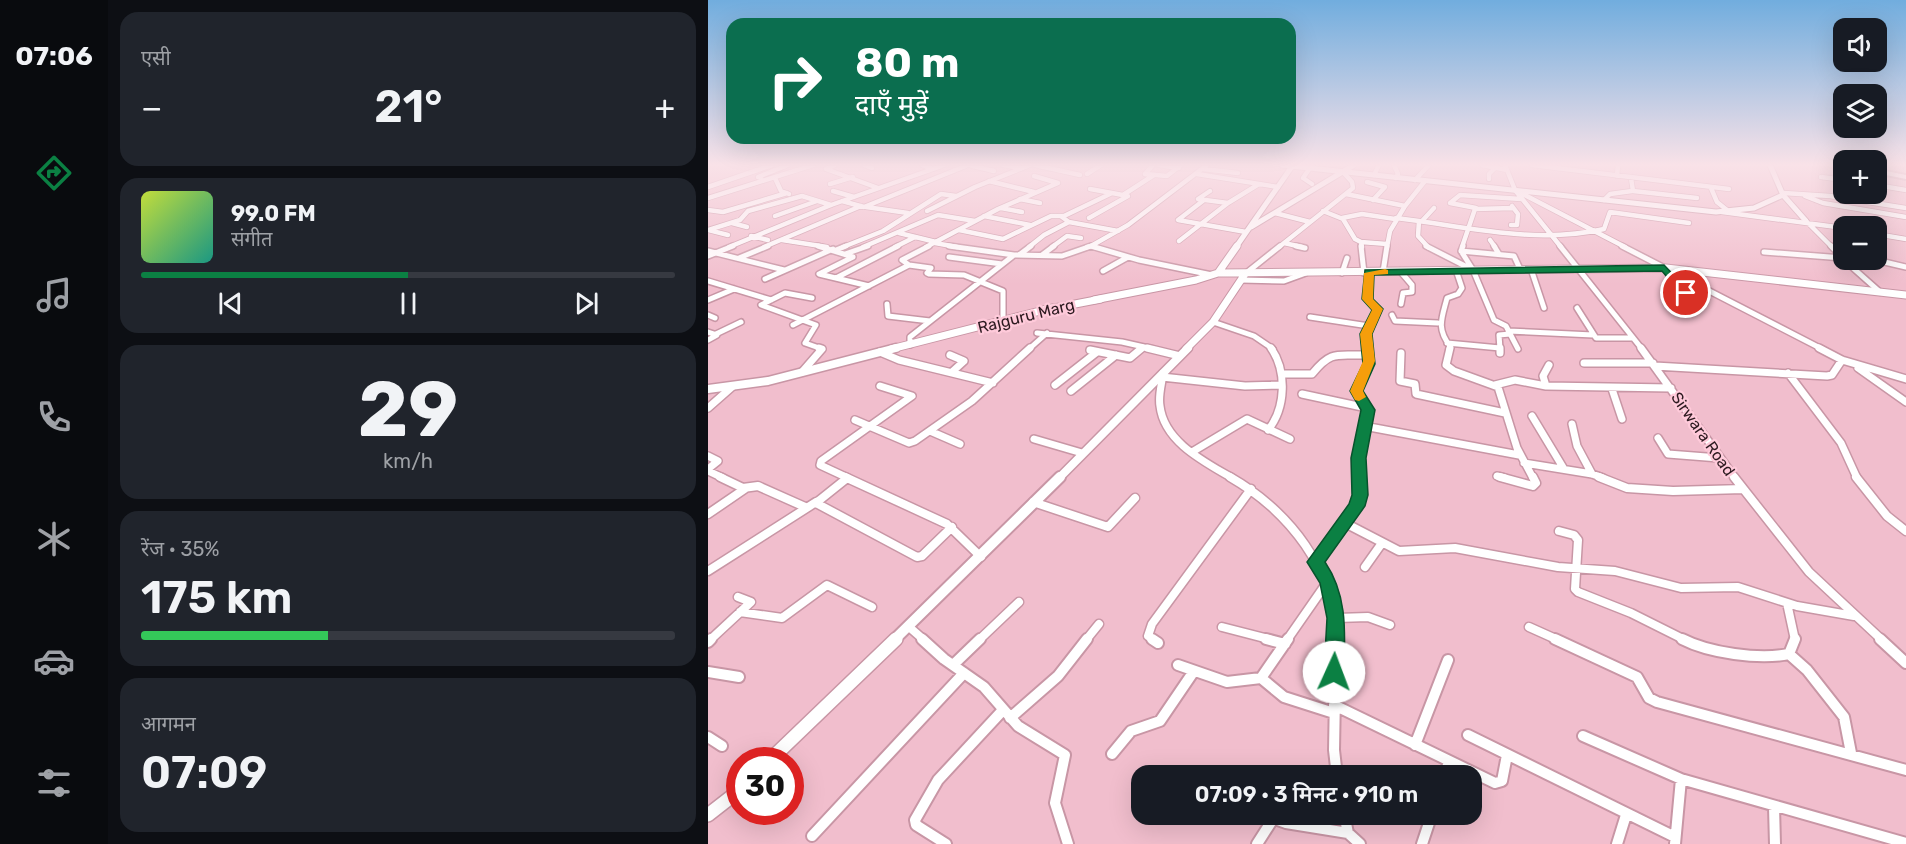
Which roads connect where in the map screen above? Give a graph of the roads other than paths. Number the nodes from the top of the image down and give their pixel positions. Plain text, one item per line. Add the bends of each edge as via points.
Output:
1 (749, 204) edge
2 (773, 204) edge
3 (807, 204) edge
4 (854, 204) edge
5 (870, 204) edge
6 (923, 204) edge
7 (940, 204) edge
8 (1009, 204) edge
9 (1090, 204) edge
10 (1099, 204) edge
11 (1114, 204) edge
12 (1155, 204) edge
13 (1198, 204) edge
14 (1226, 204) edge
15 (1265, 204) edge
16 (1289, 204) edge
17 (1333, 204) edge
18 (1396, 204) edge
19 (1457, 204) edge
20 (1514, 204) edge
21 (1524, 204) edge
22 (1535, 204) edge
23 (1645, 204) edge
24 (1720, 204) edge
25 (1762, 204) edge
26 (1792, 204) edge
27 (1828, 204) edge
28 (1883, 204) edge
29 (831, 205) edge
30 (1405, 206) joint
31 (863, 207) junction
32 (1110, 207) junction
33 (1001, 208) junction
34 (1434, 208) dead end
35 (1476, 208) junction
36 (1513, 208) junction
37 (1906, 208) edge
38 (708, 210) edge
39 (1727, 210) junction
40 (927, 211) dead end
41 (1022, 212) dead end
42 (1323, 212) junction
43 (1716, 212) junction
44 (908, 213) junction
45 (1275, 213) junction
46 (775, 216) dead end
47 (984, 216) junction
48 (1062, 217) junction
49 (1906, 217) edge
50 (1089, 218) dead end
51 (1342, 218) junction
52 (1396, 218) junction
53 (975, 221) junction
54 (1421, 221) junction
55 (732, 222) junction
56 (1069, 222) junction
57 (1310, 222) junction
58 (1806, 222) junction
59 (1200, 223) junction
60 (1689, 223) dead end
61 (708, 224) edge
62 (718, 225) junction
63 (1030, 225) junction
64 (1511, 225) dead end
65 (1833, 226) edge
66 (747, 227) dead end
67 (1468, 228) junction
68 (708, 230) edge
69 (959, 230) junction
70 (1247, 230) junction
71 (1118, 231) junction
72 (1595, 232) junction
73 (899, 233) junction
74 (728, 235) dead end
75 (751, 236) junction
76 (1549, 236) junction
77 (1887, 236) edge
78 (915, 237) junction
79 (1081, 238) dead end
80 (1906, 239) edge
81 (768, 240) dead end
82 (782, 240) junction
83 (1490, 240) dead end
84 (1179, 241) dead end
85 (936, 242) junction
86 (1361, 242) junction
87 (1284, 243) junction
88 (1387, 244) junction
89 (1091, 246) junction
90 (1305, 248) dead end
91 (1833, 248) edge
92 (835, 249) junction
93 (708, 251) edge
94 (1461, 251) junction
95 (1764, 252) dead end
96 (717, 253) junction
97 (845, 254) junction
98 (1499, 254) junction
99 (1016, 255) junction
100 (1042, 255) junction
101 (708, 256) edge
102 (949, 257) dead end
103 (1128, 257) junction
104 (739, 258) junction
105 (1347, 258) dead end
106 (1833, 258) edge
107 (1887, 263) edge
108 (1002, 264) junction
109 (909, 265) junction
110 (1906, 267) edge
111 (1665, 268) junction
112 (1520, 269) junction
113 (1531, 269) junction
114 (1578, 269) junction
115 (784, 270) junction
116 (1456, 270) junction
117 (1473, 270) junction
118 (1856, 270) edge
119 (1103, 271) dead end
120 (1383, 272) junction
121 (1400, 272) junction
122 (1342, 273) junction
123 (1366, 273) junction
124 (1215, 274) junction
125 (1243, 277) junction
126 (836, 278) junction
127 (765, 279) dead end
128 (708, 281) edge
129 (981, 281) junction
130 (869, 286) junction
131 (1462, 286) junction
132 (1479, 286) junction
133 (734, 289) junction
134 (1880, 292) junction
135 (1906, 295) edge
136 (812, 298) dead end
137 (708, 299) edge
138 (1101, 299) joint
139 (771, 300) junction
140 (887, 304) dead end
141 (1401, 304) dead end
142 (1696, 305) dead end
143 (1544, 308) dead end
144 (1577, 308) dead end
145 (1044, 310) joint
146 (1392, 315) dead end
147 (1310, 317) dead end
148 (805, 319) junction
149 (930, 321) junction
150 (1003, 321) junction
151 (741, 322) dead end
152 (1213, 322) junction
153 (1438, 323) junction
154 (793, 325) dead end
155 (1369, 326) junction
156 (708, 332) edge
157 (1037, 333) dead end
158 (1047, 333) junction
159 (1509, 333) junction
160 (716, 334) junction
161 (1593, 335) junction
162 (1633, 338) junction
163 (708, 340) edge
164 (1447, 343) junction
165 (910, 345) junction
166 (1143, 346) junction
167 (1518, 350) dead end
168 (880, 352) junction
169 (1401, 354) dead end
170 (950, 355) dead end
171 (1116, 355) junction
172 (1368, 355) junction
173 (1180, 356) junction
174 (1842, 360) junction
175 (1584, 363) dead end
176 (1853, 364) junction
177 (1549, 365) dead end
178 (1654, 365) junction
179 (802, 372) junction
180 (952, 372) junction
181 (1283, 374) junction
182 (1788, 374) junction
183 (1162, 375) junction
184 (1906, 379) edge
185 (993, 383) junction
186 (1055, 385) dead end
187 (1282, 385) junction
188 (1496, 385) junction
189 (734, 386) junction
190 (880, 386) dead end
191 (1546, 386) junction
192 (1671, 388) junction
193 (708, 389) edge
194 (1612, 389) junction
195 (1071, 391) dead end
196 (1302, 394) dead end
197 (1906, 402) edge
198 (708, 408) edge
199 (1367, 408) junction
200 (1505, 412) junction
201 (1532, 416) dead end
202 (1622, 419) dead end
203 (855, 420) dead end
204 (1572, 424) dead end
205 (870, 425) junction
206 (1364, 426) junction
207 (1268, 430) junction
208 (930, 431) junction
209 (1658, 438) dead end
210 (1034, 439) dead end
211 (1290, 439) dead end
212 (960, 444) dead end
213 (1192, 452) junction
214 (1082, 453) junction
215 (1519, 454) junction
216 (708, 456) edge
217 (1719, 458) junction
218 (1524, 463) junction
219 (1563, 469) junction
220 (708, 470) edge
221 (1592, 474) junction
222 (1497, 476) dead end
223 (846, 479) junction
224 (746, 488) junction
225 (1251, 489) junction
226 (1743, 489) junction
227 (1135, 498) dead end
228 (816, 502) junction
229 (1033, 502) junction
230 (805, 507) junction
231 (708, 514) edge
232 (1345, 523) junction
233 (952, 527) junction
234 (1559, 531) dead end
235 (1906, 531) edge
236 (1382, 543) junction
237 (981, 556) junction
238 (1316, 562) junction
239 (1365, 567) dead end
240 (1576, 568) junction
241 (708, 571) edge
242 (1328, 581) junction
243 (738, 597) dead end
244 (1019, 602) dead end
245 (1787, 603) junction
246 (872, 607) dead end
247 (740, 612) junction
248 (1854, 616) junction
249 (1336, 618) junction
250 (1100, 624) dead end
251 (1390, 625) dead end
252 (908, 626) junction
253 (1222, 627) dead end
254 (1529, 627) dead end
255 (708, 642) edge
256 (1158, 643) dead end
257 (1286, 644) junction
258 (1789, 654) junction
259 (1448, 660) dead end
260 (1906, 663) edge
261 (1178, 665) dead end
262 (953, 666) junction
263 (1194, 671) junction
264 (708, 672) edge
265 (964, 673) junction
266 (739, 677) dead end
267 (1261, 678) junction
268 (1334, 709) junction
269 (1006, 714) junction
270 (1468, 735) dead end
271 (1583, 736) dead end
272 (708, 737) edge
273 (1415, 745) junction
274 (722, 746) dead end
275 (783, 747) edge
276 (1112, 753) dead end
277 (1851, 753) junction
278 (1507, 755) junction
279 (1449, 762) junction
280 (1335, 765) edge
281 (1448, 765) edge
282 (1906, 770) edge
283 (1682, 779) junction
284 (726, 801) edge
285 (1774, 807) junction
286 (708, 815) edge
287 (1626, 815) junction
288 (1264, 825) edge
289 (1308, 825) edge
290 (1346, 825) edge
291 (1428, 825) edge
292 (1348, 833) junction
293 (812, 836) dead end
294 (1675, 841) edge
295 (1064, 843) edge
296 (1906, 843) edge
297 (946, 844) edge
298 (1257, 844) edge
299 (1360, 844) edge
300 (1422, 844) edge
301 (1617, 844) edge
302 (1775, 844) edge

1 - 38 street via 723,212
2 - 55 street via 748,211
3 - 46 street
4 - 31 street
5 - 31 street
6 - 44 street
7 - 40 street
8 - 33 street
9 - 48 street
10 - 32 street
11 - 32 street
12 - 71 street
13 - 59 street via 1178,220
14 - 59 street
15 - 70 street
16 - 45 street
17 - 42 street
18 - 30 street
19 - 35 street
20 - 36 street
21 - 76 street, Sirwara Road
22 - 72 street
23 - 43 street
24 - 39 street
25 - 39 street
26 - 58 main road
27 - 49 street
28 - 37 street
29 - 75 street
30 - 52 street
31 - 44 street
31 - 82 street
32 - 50 street
33 - 41 street
33 - 47 street
34 - 54 street
35 - 36 street
35 - 67 street
36 - 64 street via 1518,214 1517,225
39 - 43 street
42 - 51 street
42 - 57 street
43 - 58 street
44 - 92 street via 875,235
45 - 57 street
45 - 70 street
47 - 53 street
47 - 63 street
48 - 56 street
48 - 63 street via 1051,216
51 - 52 street via 1362,214
51 - 86 street
52 - 54 street
52 - 88 street
53 - 69 street
53 - 73 street via 939,215
54 - 67 street
54 - 117 street via 1418,237 1424,245
55 - 62 street
55 - 66 street
56 - 71 street
56 - 99 street
57 - 87 street
58 - 65 street
58 - 91 street
59 - 70 street
59 - 84 street
60 - 72 street via 1610,212 1606,227
61 - 62 street
62 - 68 street
63 - 69 street via 1001,239
67 - 76 street
67 - 94 street
68 - 74 street
69 - 85 street
70 - 124 street
71 - 89 street
72 - 76 street
72 - 111 street
73 - 78 street
73 - 97 street
75 - 81 street
75 - 96 street
76 - 114 street, Sirwara Road
77 - 80 street
78 - 85 street
78 - 126 street
79 - 100 street via 1066,236
82 - 92 street
82 - 104 street
83 - 98 street
85 - 99 street
85 - 109 street via 901,261
86 - 88 street
86 - 123 street
87 - 90 street
87 - 125 street
88 - 120 street
89 - 100 street via 1070,255
89 - 103 street
92 - 97 street
92 - 115 street
93 - 96 street
94 - 98 street
94 - 117 street
95 - 106 street
96 - 101 street
96 - 104 street
97 - 126 street via 853,258 819,274
98 - 112 street via 1514,256
99 - 100 street
99 - 108 street
102 - 108 street
103 - 119 street
103 - 124 street
104 - 115 street
105 - 122 street
107 - 110 street
108 - 129 street
109 - 129 street via 931,268 927,274 964,275
109 - 130 street
111 - 114 street
111 - 134 street
111 - 142 street
111 - 174 street
112 - 113 street
112 - 117 street
113 - 114 street
113 - 143 street
114 - 162 street, Sirwara Road
115 - 127 street
116 - 117 street
116 - 121 street
116 - 131 street
117 - 132 street
118 - 134 street
120 - 121 street
120 - 123 street
121 - 141 street via 1412,285 1412,292 1403,293
122 - 123 street
122 - 125 street
123 - 155 street via 1367,299 1377,309
124 - 125 street
124 - 138 street
125 - 152 street
126 - 130 street
128 - 133 street
129 - 149 street
129 - 150 street via 1004,291
130 - 148 street
131 - 132 street
131 - 153 street via 1458,294 1447,298
132 - 159 street via 1494,320 1504,324
133 - 137 street
133 - 139 street
134 - 135 street
136 - 139 street via 785,293
138 - 145 main road
139 - 148 street via 760,306
140 - 149 street via 888,316
144 - 161 street
145 - 150 street, Rajguru Marg
146 - 153 street via 1395,321
147 - 155 street
148 - 154 street
148 - 179 street via 816,326 806,343 822,349
149 - 165 street via 910,337
150 - 165 street, Rajguru Marg
151 - 160 street
152 - 173 street
152 - 181 street via 1271,346 1280,358
153 - 164 street
155 - 172 street via 1365,341
156 - 160 street
157 - 158 street
158 - 166 street
158 - 185 street
159 - 161 street
159 - 164 street via 1499,335 1500,351
159 - 167 street
160 - 163 street
161 - 162 street
162 - 178 street, Sirwara Road
164 - 188 street via 1448,368
165 - 168 street, Rajguru Marg
166 - 171 street via 1132,358
166 - 173 street
168 - 179 street, Rajguru Marg
168 - 180 street
169 - 200 street via 1400,381 1415,384 1416,394
170 - 180 street via 964,361
171 - 186 street via 1094,351
171 - 195 street
172 - 181 street via 1330,356 1312,374
172 - 199 street via 1368,366 1357,393
173 - 183 street
174 - 176 street
174 - 182 street via 1832,375
175 - 178 street
176 - 184 street
176 - 197 street
177 - 191 street via 1543,376
178 - 182 street
178 - 192 street, Sirwara Road
179 - 189 street, Rajguru Marg
180 - 185 street
181 - 187 street
182 - 235 street via 1841,443 1844,456 1880,508
183 - 187 street via 1245,386
183 - 213 street via 1160,406 1166,424
183 - 214 street
185 - 208 street
187 - 207 street via 1280,411
188 - 191 street via 1515,380
188 - 200 street
189 - 193 street, Rajguru Marg
189 - 198 street
190 - 205 street via 912,396
191 - 194 street
192 - 194 street
192 - 217 street, Sirwara Road
194 - 202 street
196 - 199 street
199 - 206 street
200 - 215 street
201 - 219 street
203 - 205 street
204 - 221 street via 1577,446
205 - 208 street via 909,442
205 - 223 street via 819,463
206 - 215 street via 1406,430
206 - 232 street via 1358,458 1360,495
207 - 211 street
207 - 213 street via 1244,419
208 - 212 street
209 - 217 street via 1668,454
210 - 214 street
213 - 225 street
214 - 229 street
215 - 218 street
216 - 220 street via 718,461
217 - 226 street, Sirwara Road
218 - 219 street
218 - 222 street via 1535,485
219 - 221 street
220 - 224 street
221 - 226 street via 1627,488
223 - 228 street
223 - 233 street
224 - 230 street via 758,486
224 - 231 street
225 - 238 street via 1275,508
225 - 256 street via 1152,624 1148,636
226 - 248 street, Sirwara Road via 1809,572
227 - 229 street via 1108,527
228 - 230 street
228 - 233 street via 916,557 922,556
229 - 237 street
230 - 241 street
232 - 236 street
232 - 238 street
233 - 237 street
234 - 240 street via 1578,540
236 - 239 street
236 - 240 street via 1399,551 1455,548
237 - 252 street
238 - 242 street
240 - 245 street via 1615,571 1681,588 1746,589
240 - 258 street via 1578,592 1686,641 1741,656
242 - 249 street
242 - 257 street
243 - 247 street via 751,600
244 - 262 street
245 - 248 street
245 - 258 street via 1795,641
246 - 247 street via 827,585 782,618
247 - 255 street
248 - 260 street, Sirwara Road
249 - 251 street via 1368,617
249 - 268 street
250 - 269 street via 1058,676
252 - 262 street
252 - 275 street
253 - 257 street
254 - 277 street via 1637,677 1649,698 1657,702
257 - 267 street
258 - 277 street via 1807,670 1844,717
259 - 273 street
261 - 263 street
262 - 265 street
263 - 267 street via 1227,682
263 - 276 street via 1160,721 1131,731
264 - 266 street
265 - 269 street via 984,687
265 - 293 street
267 - 268 street via 1284,697
268 - 273 street
268 - 280 street
269 - 295 street via 1018,726 1065,754 1055,803
269 - 297 street via 938,780 915,820 916,825
270 - 278 street
271 - 283 street
272 - 274 street
273 - 279 street
277 - 282 street
278 - 279 street via 1499,783
278 - 287 street
279 - 281 street
283 - 285 street
283 - 294 street
284 - 286 street
285 - 296 street
285 - 302 street
287 - 294 street
287 - 301 street
288 - 298 street
289 - 292 street
290 - 292 street
291 - 300 street
292 - 299 street

